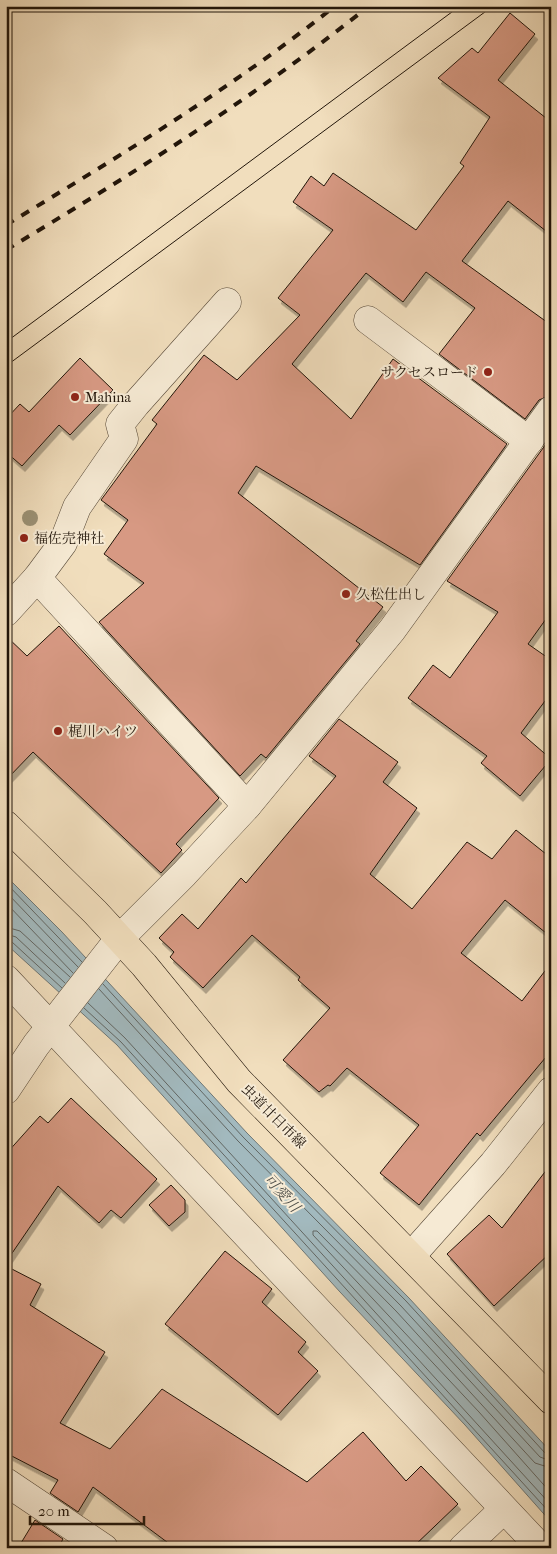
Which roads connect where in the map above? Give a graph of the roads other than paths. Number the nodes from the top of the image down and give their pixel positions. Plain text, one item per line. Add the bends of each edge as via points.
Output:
1 (227, 302) dead end
2 (368, 320) dead end
3 (551, 410) edge
4 (529, 441) junction
5 (37, 578) junction
6 (6, 612) edge
7 (247, 806) junction
8 (6, 825) edge
9 (113, 949) junction
10 (6, 979) edge
11 (55, 1020) junction
12 (6, 1090) edge
13 (551, 1091) edge
14 (412, 1256) junction
15 (551, 1400) edge
16 (6, 1482) edge
17 (503, 1510) junction
18 (104, 1548) edge
19 (463, 1548) edge
20 (541, 1548) edge

1 - 5 street via 120,424 124,439 78,507 63,543
2 - 4 street
3 - 4 street
4 - 7 street via 392,630
5 - 6 street
5 - 7 street
7 - 9 street
8 - 9 main road, 虫道廿日市線 via 95,912
9 - 11 street
9 - 14 main road, 虫道廿日市線 via 144,965 239,1081
10 - 11 street
11 - 12 street
11 - 17 street
13 - 14 street via 493,1164
14 - 15 main road, 虫道廿日市線
16 - 18 street
17 - 19 street
17 - 20 street

